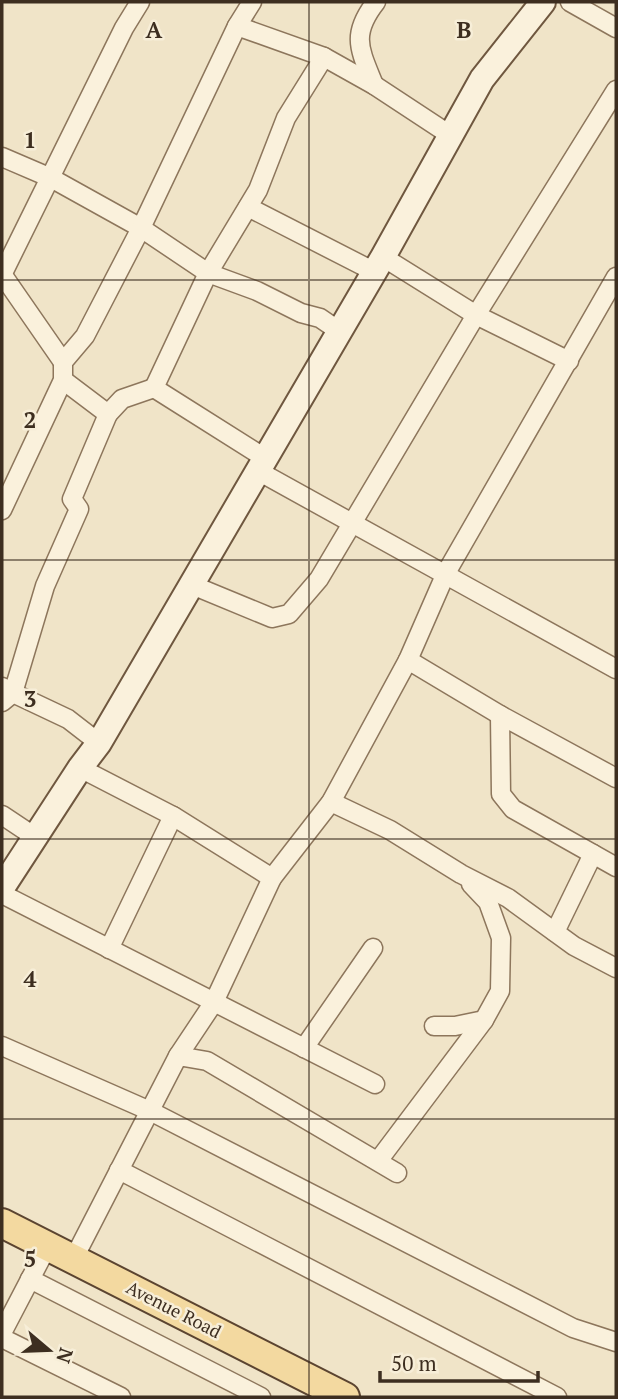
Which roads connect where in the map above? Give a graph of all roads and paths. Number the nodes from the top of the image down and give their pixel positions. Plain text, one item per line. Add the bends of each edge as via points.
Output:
1 (140, 2) edge
2 (252, 2) edge
3 (376, 2) edge
4 (543, 2) edge
5 (570, 2) edge
6 (237, 26) junction
7 (616, 28) edge
8 (324, 57) junction
9 (374, 86) junction
10 (616, 90) edge
11 (450, 135) junction
12 (2, 158) edge
13 (51, 177) junction
14 (248, 206) junction
15 (141, 228) junction
16 (378, 264) junction
17 (208, 273) junction
18 (2, 274) edge
19 (616, 277) edge
20 (476, 315) junction
21 (339, 331) junction
22 (569, 361) junction
23 (63, 362) junction
24 (63, 380) junction
25 (154, 388) junction
26 (107, 414) junction
27 (261, 464) junction
28 (2, 510) edge
29 (352, 524) junction
30 (446, 573) junction
31 (192, 585) junction
32 (408, 660) junction
33 (616, 669) edge
34 (5, 694) edge
35 (500, 715) junction
36 (99, 743) junction
37 (80, 768) junction
38 (616, 778) edge
39 (331, 802) junction
40 (2, 815) edge
41 (173, 816) junction
42 (35, 837) junction
43 (593, 854) junction
44 (616, 867) edge
45 (461, 874) junction
46 (272, 878) junction
47 (2, 888) edge
48 (2, 894) edge
49 (555, 932) junction
50 (373, 948) dead end
51 (109, 949) junction
52 (616, 968) edge
53 (214, 1002) junction
54 (484, 1020) junction
55 (434, 1026) dead end
56 (2, 1046) edge
57 (304, 1048) junction
58 (178, 1056) junction
59 (375, 1084) dead end
60 (150, 1111) junction
61 (378, 1161) junction
62 (119, 1170) junction
63 (397, 1172) dead end
64 (2, 1223) edge
65 (48, 1245) junction
66 (74, 1258) junction
67 (30, 1279) junction
68 (2, 1335) edge
69 (616, 1342) edge
70 (121, 1397) edge
71 (261, 1397) edge
72 (345, 1397) edge
73 (557, 1397) edge

1 - 13 street
2 - 6 street
3 - 9 street via 365,16 358,46
4 - 11 main road via 482,79
5 - 7 street
6 - 8 street
6 - 15 street
8 - 9 street
8 - 14 street via 286,118
9 - 11 street
10 - 20 street
11 - 16 main road
12 - 13 street
13 - 15 street
13 - 18 street
14 - 16 street
14 - 17 street
15 - 17 street
15 - 23 street via 85,336
16 - 20 street
16 - 21 main road
17 - 21 street via 320,318
17 - 25 street
18 - 23 street
19 - 22 street
20 - 22 street
20 - 29 street
21 - 27 main road
22 - 30 street
23 - 24 street
24 - 26 street
24 - 28 street
25 - 26 street via 122,399
25 - 27 street
26 - 34 street via 72,499 79,509
27 - 29 street
27 - 31 main road
29 - 30 street
29 - 31 street via 319,579 289,614 272,618
30 - 32 street
30 - 33 street
31 - 36 main road
32 - 35 street
32 - 39 street
34 - 36 street via 68,719
35 - 38 street
35 - 43 street via 501,794 513,809
36 - 37 main road
37 - 41 street
37 - 42 main road
39 - 45 street via 390,830
39 - 46 street
40 - 42 street
41 - 46 street
41 - 51 street
42 - 47 main road
43 - 44 street
43 - 49 street
45 - 49 street via 508,898
45 - 54 street via 488,902 501,938 500,991
46 - 53 street
48 - 51 street
49 - 52 street
50 - 57 street
51 - 53 street
53 - 57 street
53 - 58 street
54 - 55 street
54 - 61 street
56 - 60 street
57 - 59 street
58 - 60 street
58 - 61 street via 206,1061
60 - 62 street
60 - 69 street via 573,1328
61 - 63 street
62 - 66 street
62 - 73 street
64 - 65 main road, Avenue Road
65 - 66 main road, Avenue Road
65 - 67 street
66 - 72 main road, Avenue Road
67 - 68 street
67 - 71 street
68 - 70 street

